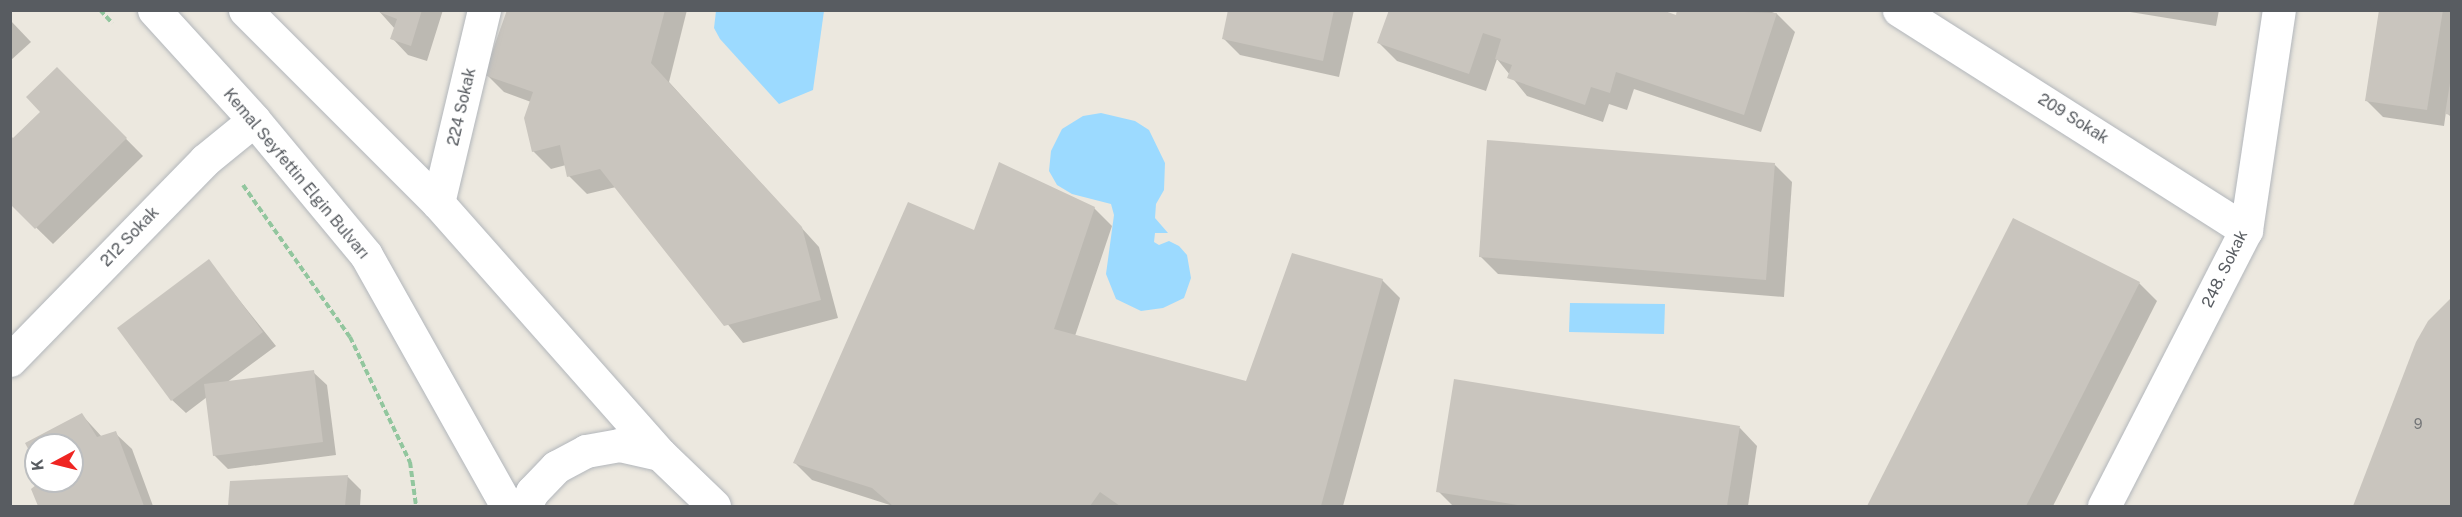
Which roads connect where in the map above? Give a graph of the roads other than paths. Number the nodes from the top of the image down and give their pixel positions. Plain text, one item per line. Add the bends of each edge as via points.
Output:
1 (154, 10) edge
2 (245, 10) edge
3 (484, 10) edge
4 (1899, 10) edge
5 (2279, 10) edge
6 (254, 120) junction
7 (438, 203) junction
8 (2246, 230) junction
9 (10, 360) edge
10 (660, 454) junction
11 (507, 507) edge
12 (525, 507) edge
13 (714, 507) edge
14 (2104, 507) edge

1 - 6 street, Kemal Seyfettin Elgin Bulvarı
2 - 7 street
3 - 7 street, 224 Sokak
4 - 8 street, 209 Sokak
5 - 8 street, 248. Sokak
6 - 9 street, 212 Sokak via 218,149
6 - 11 street, Kemal Seyfettin Elgin Bulvarı via 366,255
7 - 10 street
8 - 14 street, 248. Sokak
10 - 12 street via 619,445 586,451 556,467 532,492
10 - 13 street

